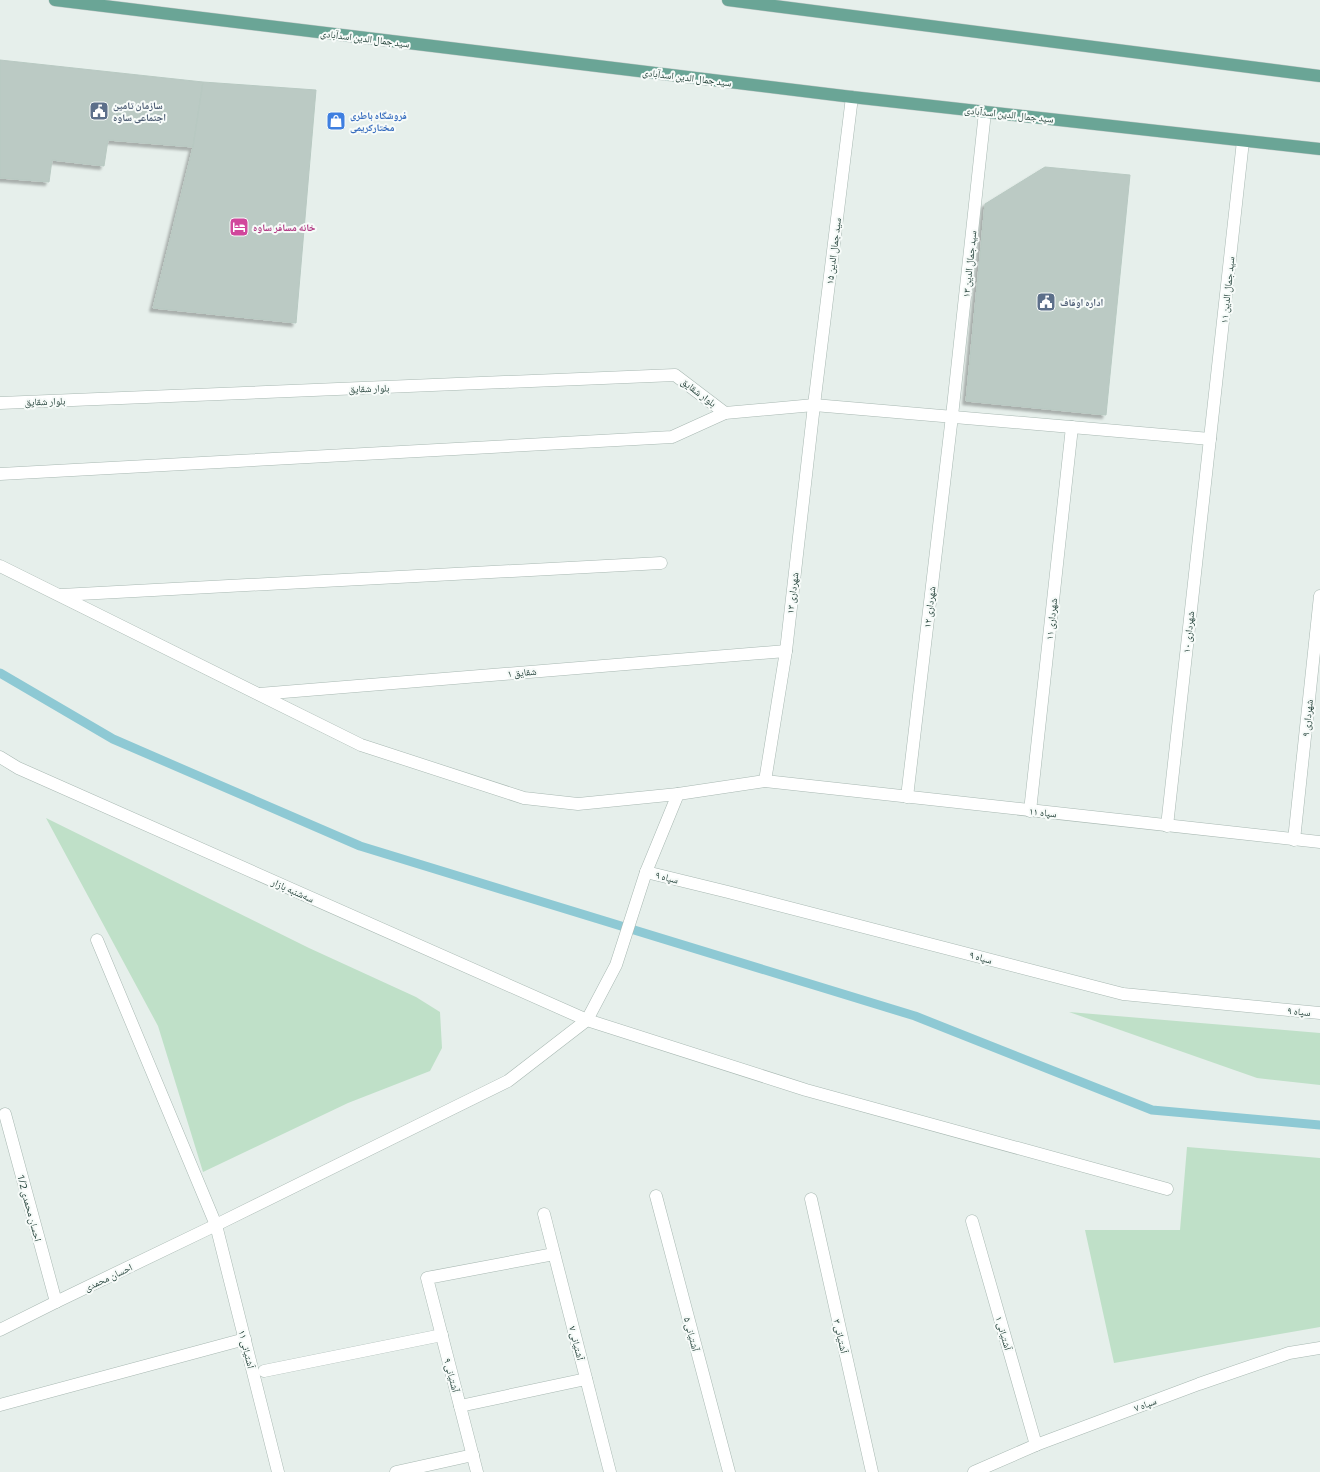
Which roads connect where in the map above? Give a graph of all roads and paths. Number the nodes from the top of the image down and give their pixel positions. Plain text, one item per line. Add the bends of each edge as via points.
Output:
1 (55, 0) edge
2 (728, 0) edge
3 (1320, 76) edge
4 (852, 97) junction
5 (985, 112) junction
6 (1243, 141) junction
7 (1320, 149) edge
8 (0, 403) edge
9 (814, 405) junction
10 (725, 413) junction
11 (952, 416) junction
12 (1072, 427) junction
13 (1210, 439) junction
14 (0, 474) edge
15 (661, 563) dead end
16 (0, 566) edge
17 (60, 595) junction
18 (1320, 596) edge
19 (786, 651) junction
20 (258, 694) junction
21 (0, 757) edge
22 (765, 781) junction
23 (678, 794) junction
24 (907, 797) junction
25 (1030, 811) junction
26 (1167, 826) junction
27 (1294, 840) junction
28 (1320, 842) edge
29 (646, 872) junction
30 (97, 940) dead end
31 (1320, 1013) edge
32 (587, 1020) junction
33 (5, 1114) dead end
34 (1167, 1189) dead end
35 (656, 1196) dead end
36 (811, 1199) dead end
37 (544, 1214) dead end
38 (972, 1221) dead end
39 (216, 1225) junction
40 (554, 1254) junction
41 (56, 1302) junction
42 (0, 1330) edge
43 (442, 1335) junction
44 (245, 1339) junction
45 (1320, 1348) edge
46 (264, 1371) dead end
47 (586, 1379) junction
48 (0, 1405) edge
49 (460, 1406) junction
50 (1036, 1445) junction
51 (473, 1455) junction
52 (278, 1472) edge
53 (396, 1472) edge
54 (478, 1472) edge
55 (610, 1472) edge
56 (729, 1472) edge
57 (872, 1472) edge
58 (974, 1472) edge

1 - 4 main road, سید جمال الدین اسدآبادی
2 - 3 main road
4 - 5 main road, سید جمال الدین اسدآبادی
4 - 9 street, سید جمال الدین ۱۵
5 - 6 main road, سید جمال الدین اسدآبادی
5 - 11 street, سید جمال الدین ۱۳
6 - 7 main road, سید جمال الدین اسدآبادی
6 - 13 street, سید جمال الدین ۱۱
8 - 10 street, بلوار شقایق via 675,374
9 - 10 street, بلوار شقایق
9 - 11 street, بلوار شقایق
9 - 19 street, شهرداری ۱۳
10 - 14 street, بلوار شقایق via 672,437
11 - 12 street, بلوار شقایق
11 - 24 street, شهرداری ۱۲
12 - 13 street, بلوار شقایق
12 - 25 street, شهرداری ۱۱
13 - 26 street, شهرداری ۱۰
15 - 17 street
16 - 17 street, سپاه ۱۱
17 - 20 street, سپاه ۱۱
18 - 27 street, شهرداری ۹
19 - 20 street, شقایق ۱
19 - 22 street, شهرداری ۱۳
20 - 23 street, سپاه ۱۱ via 361,745 524,798 578,804
21 - 32 street, سه‌شنبه بازار via 18,768
22 - 23 street, سپاه ۱۱
22 - 24 street, سپاه ۱۱
23 - 29 street
24 - 25 street, سپاه ۱۱
25 - 26 street, سپاه ۱۱
26 - 27 street, سپاه ۱۱
27 - 28 street, سپاه ۱۱
29 - 31 street, سپاه ۹ via 1124,994
29 - 32 street via 616,965
30 - 39 street, آشتیانی ۱۱
32 - 34 street, سه‌شنبه بازار via 806,1090
32 - 39 street, احسان محمدی via 508,1081
33 - 41 street, احسان محمدی 1/2
35 - 56 street, آشتیانی ۵
36 - 57 street, آشتیانی ۳
37 - 40 street, آشتیانی ۷
38 - 50 street, آشتیانی ۱
39 - 41 street, احسان محمدی
39 - 44 street, آشتیانی ۱۱
40 - 43 street, آشتیانی ۹ via 427,1278
40 - 47 street, آشتیانی ۷
41 - 42 street, احسان محمدی
43 - 46 street
43 - 49 street, آشتیانی ۹
44 - 48 street
44 - 52 street, آشتیانی ۱۱
45 - 50 street, سپاه ۷ via 1289,1353
47 - 49 street
47 - 55 street, آشتیانی ۷
49 - 51 street, آشتیانی ۹
50 - 58 street, سپاه ۷
51 - 53 street
51 - 54 street, آشتیانی ۹

